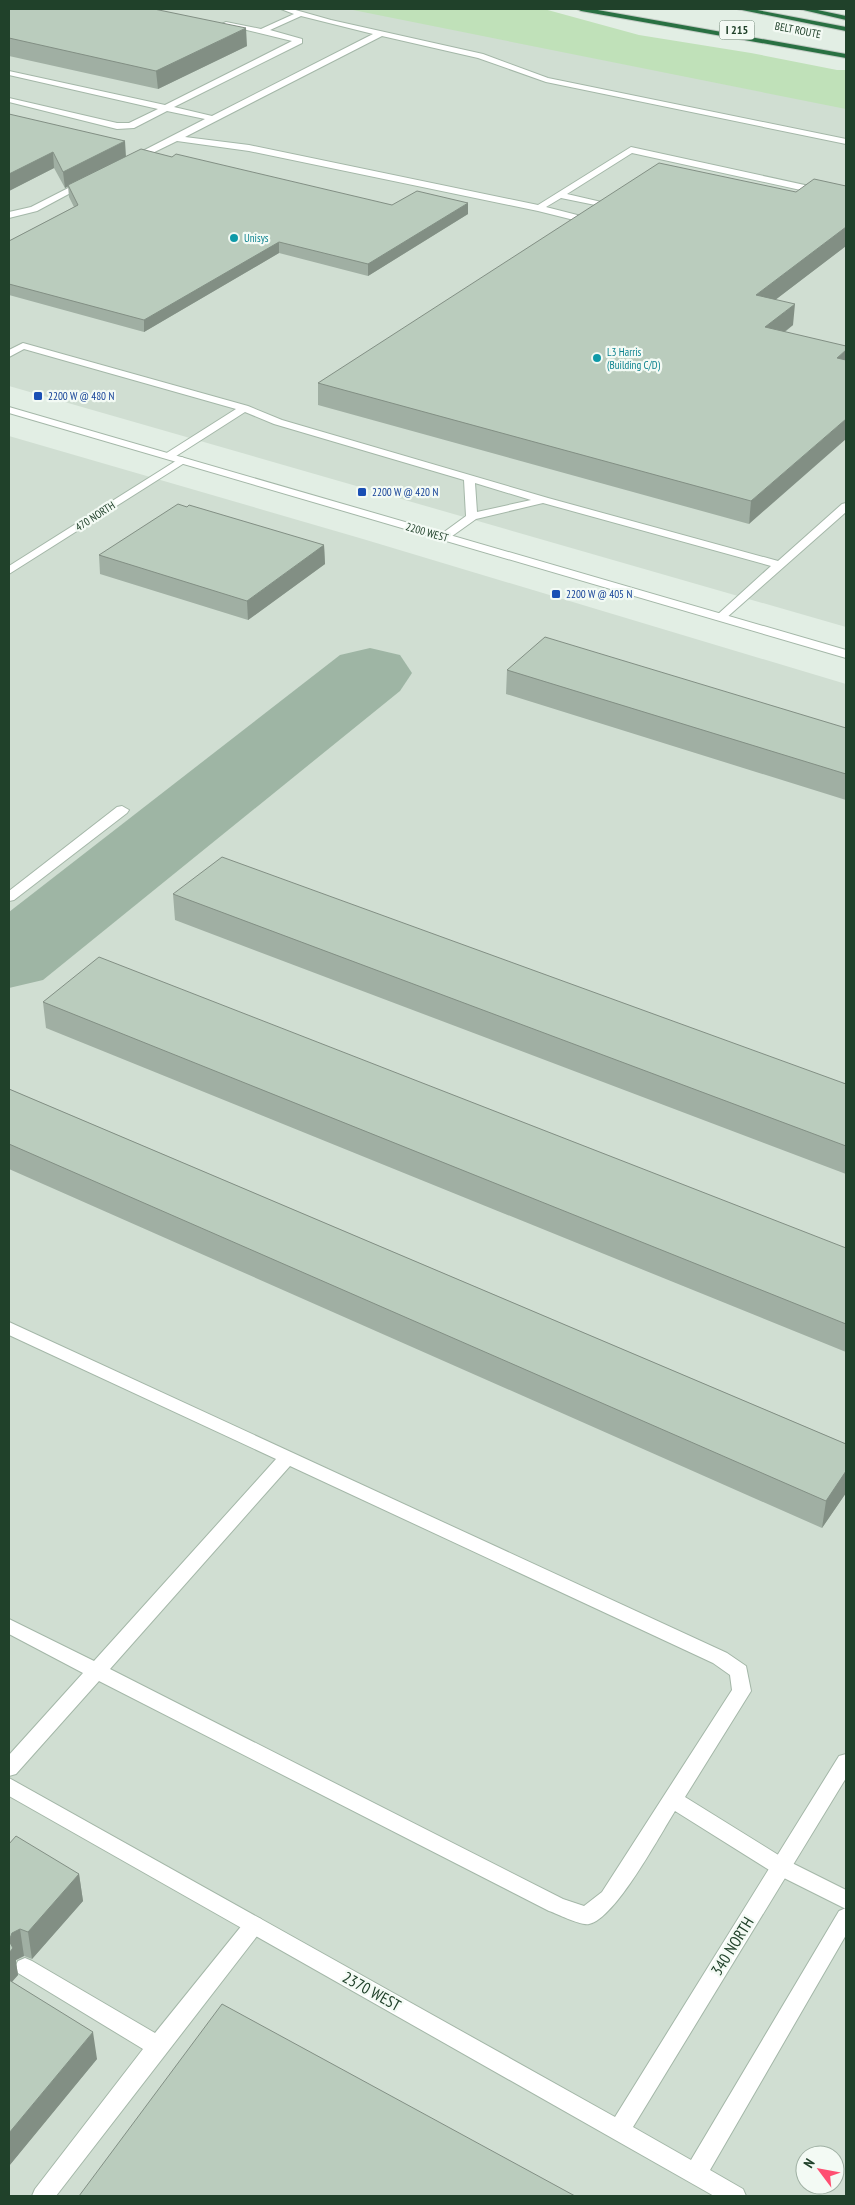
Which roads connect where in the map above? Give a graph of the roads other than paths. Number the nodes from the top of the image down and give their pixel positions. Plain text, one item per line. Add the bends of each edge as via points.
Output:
1 (285, 9) edge
2 (582, 9) edge
3 (628, 9) edge
4 (741, 9) edge
5 (803, 9) edge
6 (300, 14) junction
7 (846, 18) edge
8 (217, 22) edge
9 (846, 29) edge
10 (262, 31) junction
11 (380, 34) junction
12 (846, 51) edge
13 (846, 56) edge
14 (9, 73) edge
15 (9, 100) edge
16 (166, 108) junction
17 (214, 118) junction
18 (176, 138) junction
19 (846, 142) edge
20 (681, 161) junction
21 (123, 164) edge
22 (668, 170) edge
23 (96, 178) edge
24 (560, 195) junction
25 (846, 197) edge
26 (607, 206) edge
27 (539, 208) junction
28 (9, 215) edge
29 (582, 219) edge
30 (9, 354) edge
31 (244, 408) junction
32 (9, 410) edge
33 (169, 456) junction
34 (182, 460) junction
35 (469, 478) junction
36 (544, 500) junction
37 (846, 506) edge
38 (472, 518) junction
39 (444, 537) junction
40 (780, 565) junction
41 (9, 571) edge
42 (721, 617) junction
43 (846, 654) edge
44 (122, 810) dead end
45 (9, 897) edge
46 (9, 1328) edge
47 (287, 1458) junction
48 (9, 1626) edge
49 (97, 1670) junction
50 (846, 1762) edge
51 (9, 1768) edge
52 (9, 1786) edge
53 (672, 1799) junction
54 (781, 1867) junction
55 (846, 1900) edge
56 (846, 1917) edge
57 (254, 1925) junction
58 (24, 1967) dead end
59 (158, 2046) junction
60 (618, 2130) junction
61 (695, 2174) junction
62 (43, 2196) edge
63 (735, 2196) edge

1 - 6 street
2 - 13 highway
3 - 12 highway, BELT ROUTE / I 215
4 - 9 highway, BELT ROUTE / I 215
5 - 7 highway
6 - 10 street
6 - 11 street
8 - 10 street
10 - 16 street via 299,41
11 - 17 street
11 - 19 street via 480,56 546,80
14 - 16 street
15 - 16 street via 117,126 131,126
16 - 17 street
17 - 18 street
18 - 21 street
18 - 27 street via 249,148
20 - 22 street
20 - 24 street via 631,150
20 - 25 street via 723,173
23 - 28 street via 34,209
24 - 26 street
24 - 27 street
27 - 29 street
30 - 31 street via 23,346
31 - 33 street
31 - 35 street via 278,422
32 - 33 street, 2200 WEST
33 - 34 street, 2200 WEST
34 - 39 street, 2200 WEST
34 - 41 street, 470 NORTH
35 - 36 street
35 - 38 street
36 - 38 street
36 - 40 street
37 - 40 street
38 - 39 street
39 - 42 street, 2200 WEST
40 - 42 street
42 - 43 street, 2200 WEST
44 - 45 street
46 - 47 street
47 - 49 street
47 - 53 street via 720,1658 739,1671 742,1691
48 - 49 street
49 - 51 street
49 - 53 street via 556,1906 587,1916 609,1898
50 - 54 street, 340 NORTH
52 - 57 street, 2370 WEST
53 - 54 street
54 - 55 street
54 - 60 street, 340 NORTH
56 - 61 street
57 - 59 street
57 - 60 street, 2370 WEST
58 - 59 street
59 - 62 street
60 - 61 street, 2370 WEST
61 - 63 street, 2370 WEST

